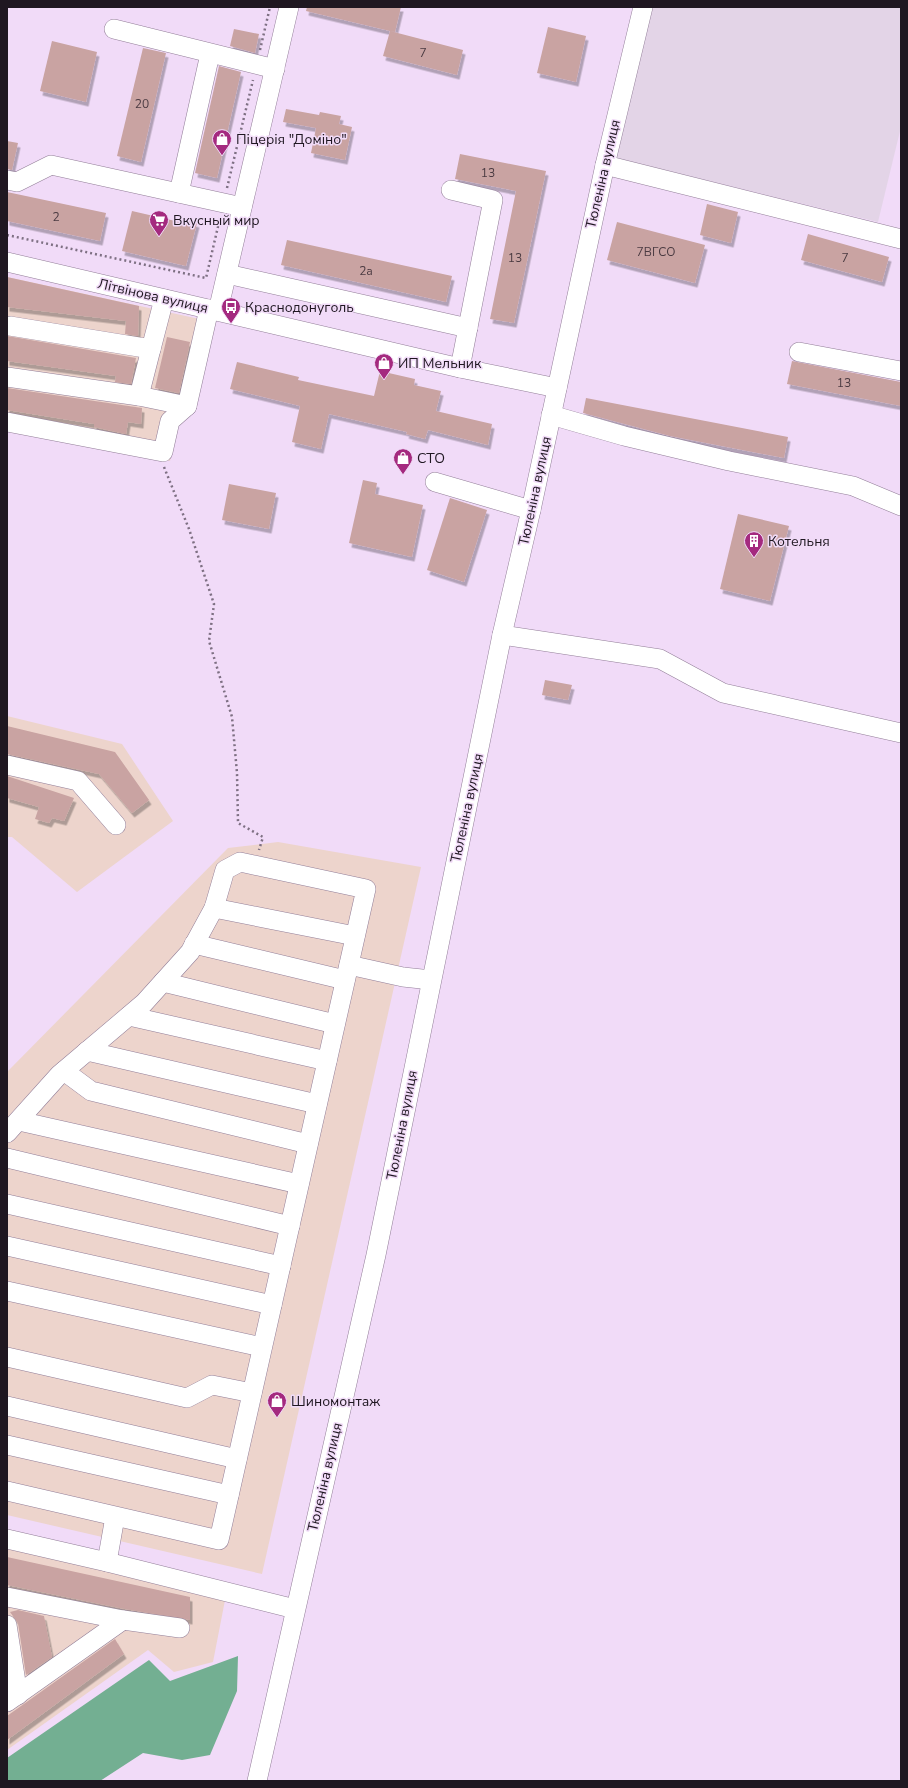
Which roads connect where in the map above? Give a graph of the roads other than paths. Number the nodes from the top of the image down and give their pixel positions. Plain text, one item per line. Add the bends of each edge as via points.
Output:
1 (289, 7) edge
2 (643, 7) edge
3 (114, 29) dead end
4 (210, 54) junction
5 (275, 69) junction
6 (605, 165) junction
7 (7, 180) edge
8 (451, 190) dead end
9 (179, 193) junction
10 (242, 207) junction
11 (901, 239) edge
12 (7, 262) edge
13 (227, 274) junction
14 (164, 299) junction
15 (214, 310) junction
16 (10, 326) dead end
17 (468, 328) junction
18 (151, 349) junction
19 (798, 352) dead end
20 (460, 368) junction
21 (901, 372) edge
22 (7, 377) edge
23 (557, 388) junction
24 (139, 396) junction
25 (186, 406) junction
26 (551, 415) junction
27 (7, 422) edge
28 (435, 482) dead end
29 (901, 506) edge
30 (531, 510) junction
31 (502, 635) junction
32 (901, 733) edge
33 (7, 765) edge
34 (116, 825) dead end
35 (214, 908) junction
36 (355, 936) junction
37 (194, 944) junction
38 (347, 972) junction
39 (431, 980) junction
40 (163, 982) junction
41 (129, 1016) junction
42 (335, 1024) junction
43 (87, 1051) junction
44 (327, 1061) junction
45 (64, 1071) junction
46 (318, 1104) junction
47 (13, 1127) edge
48 (308, 1144) junction
49 (7, 1158) edge
50 (300, 1184) junction
51 (7, 1204) edge
52 (290, 1226) junction
53 (7, 1246) edge
54 (281, 1266) junction
55 (7, 1291) edge
56 (272, 1304) junction
57 (262, 1347) junction
58 (7, 1357) edge
59 (252, 1393) junction
60 (7, 1406) edge
61 (7, 1445) edge
62 (237, 1459) junction
63 (7, 1491) edge
64 (229, 1495) junction
65 (115, 1517) junction
66 (7, 1539) edge
67 (107, 1562) junction
68 (7, 1597) edge
69 (295, 1609) junction
70 (123, 1620) junction
71 (7, 1625) edge
72 (180, 1628) dead end
73 (12, 1698) edge
74 (257, 1781) edge

1 - 5 street
2 - 6 street, Тюленіна вулиця
3 - 4 street
4 - 5 street
4 - 9 street
5 - 10 street
6 - 11 street
6 - 23 street, Тюленіна вулиця
7 - 9 street via 17,182 51,165
8 - 17 street via 493,200
9 - 10 street
10 - 13 street
12 - 14 street, Літвінова вулиця
13 - 15 street
13 - 17 street
14 - 15 street, Літвінова вулиця
14 - 18 street
15 - 20 street, Літвінова вулиця
15 - 25 street
16 - 18 street
17 - 20 street
18 - 24 street
19 - 21 street
20 - 23 street, Літвінова вулиця
22 - 24 street
23 - 26 street, Тюленіна вулиця
24 - 25 street
25 - 27 street via 170,421 163,452
26 - 29 street via 624,436 729,461 852,486
26 - 30 street, Тюленіна вулиця
28 - 30 street
30 - 31 street, Тюленіна вулиця
31 - 32 street via 660,659 723,693
31 - 39 street, Тюленіна вулиця
33 - 34 street via 78,781
35 - 36 street
35 - 36 street via 225,870 240,862 366,889
35 - 37 street
36 - 38 street
37 - 38 street
37 - 40 street
38 - 39 street
38 - 42 street
39 - 69 street, Тюленіна вулиця via 374,1262
40 - 41 street
40 - 42 street
41 - 43 street
41 - 44 street
42 - 44 street
43 - 45 street
43 - 46 street
44 - 46 street
45 - 47 street
45 - 48 street via 91,1092
46 - 48 street
47 - 50 street
48 - 50 street
49 - 52 street
50 - 52 street
51 - 54 street
52 - 54 street
53 - 56 street
54 - 56 street
55 - 57 street
56 - 57 street
57 - 59 street
58 - 59 street via 187,1398 212,1385
59 - 62 street
60 - 62 street
61 - 64 street
62 - 64 street
63 - 65 street
64 - 65 street via 219,1540
65 - 67 street
66 - 67 street
67 - 69 street
68 - 70 street
69 - 74 street, Тюленіна вулиця
70 - 72 street
70 - 73 street
71 - 73 street

